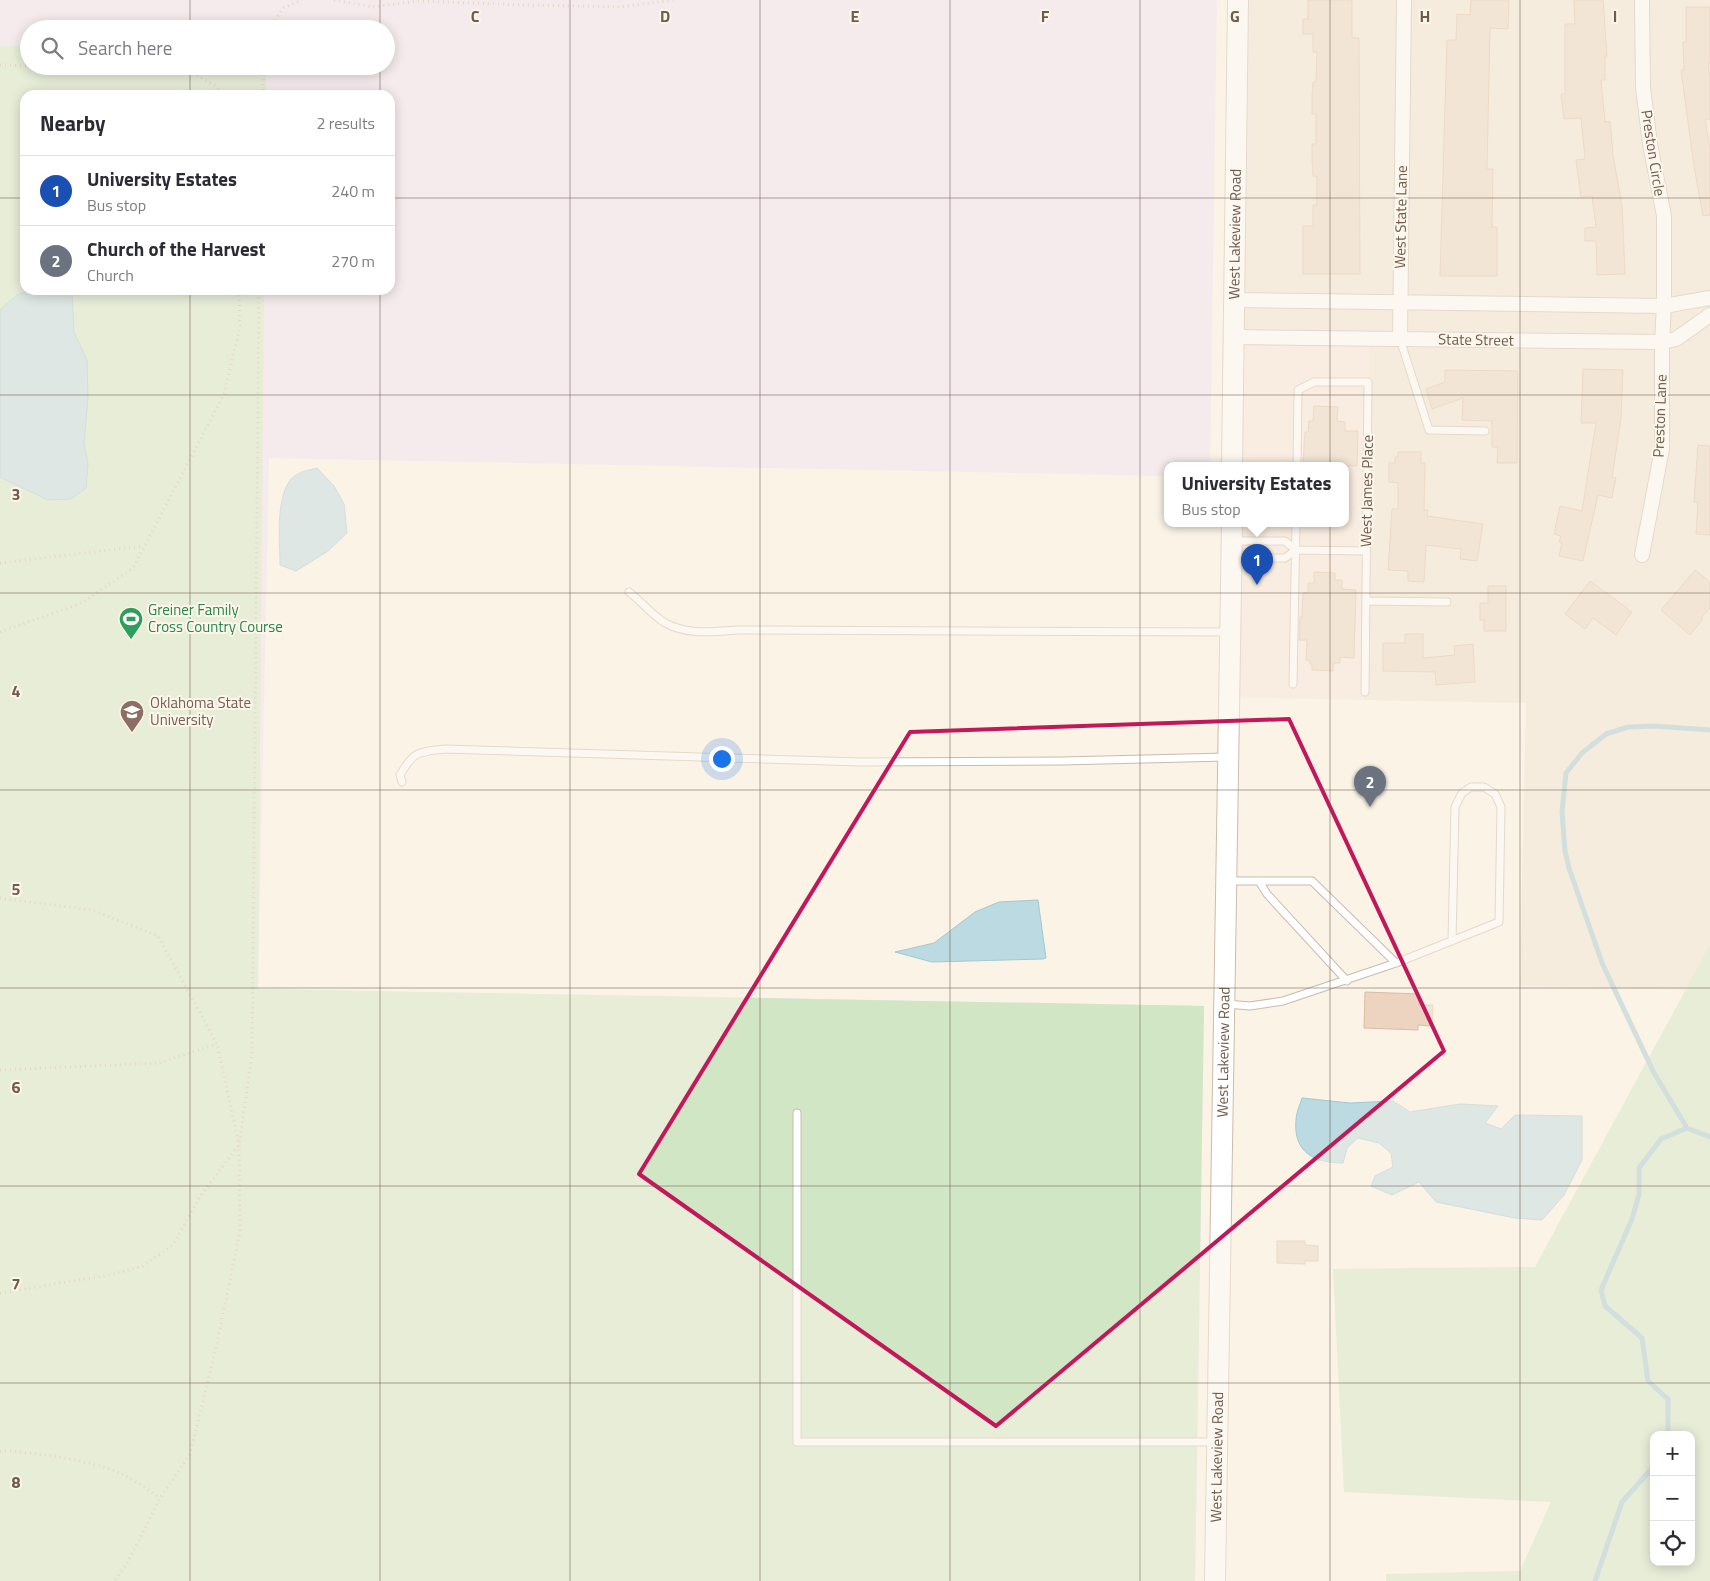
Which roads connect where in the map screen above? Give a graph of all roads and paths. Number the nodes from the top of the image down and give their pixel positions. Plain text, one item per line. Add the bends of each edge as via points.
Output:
1 (302, 0) edge
2 (334, 0) edge
3 (673, 0) edge
4 (1238, 0) edge
5 (1404, 0) edge
6 (1642, 0) edge
7 (276, 20) edge
8 (0, 65) edge
9 (20, 66) edge
10 (197, 75) edge
11 (264, 75) edge
12 (219, 90) edge
13 (263, 90) edge
14 (239, 295) edge
15 (259, 295) edge
16 (1710, 298) edge
17 (1235, 300) junction
18 (1400, 302) junction
19 (1664, 306) junction
20 (1710, 316) edge
21 (1234, 337) junction
22 (1400, 339) junction
23 (1662, 342) junction
24 (1486, 431) dead end
25 (1232, 462) edge
26 (1297, 462) edge
27 (1296, 527) edge
28 (1231, 541) edge
29 (144, 546) junction
30 (1296, 550) junction
31 (1366, 550) junction
32 (1642, 555) dead end
33 (0, 563) edge
34 (629, 592) dead end
35 (1366, 601) junction
36 (1447, 602) dead end
37 (0, 632) edge
38 (1230, 632) junction
39 (1292, 684) dead end
40 (1365, 692) dead end
41 (1228, 757) junction
42 (402, 782) dead end
43 (1226, 881) junction
44 (1259, 881) junction
45 (0, 898) edge
46 (1452, 941) junction
47 (1396, 963) junction
48 (1347, 981) junction
49 (1224, 1004) junction
50 (217, 1044) junction
51 (0, 1070) edge
52 (797, 1113) dead end
53 (239, 1144) junction
54 (0, 1293) edge
55 (1216, 1442) junction
56 (0, 1452) edge
57 (160, 1498) junction
58 (115, 1581) edge
59 (1215, 1581) edge

1 - 7 path via 283,8
2 - 3 path via 373,6 418,1 619,6
4 - 17 main road, West Lakeview Road
5 - 18 street, West State Lane
6 - 19 street, Preston Circle via 1643,88 1664,216
8 - 9 path
10 - 12 path
11 - 13 path
14 - 29 path via 240,327 224,394
15 - 53 path via 252,1054
16 - 19 street
17 - 18 street
17 - 21 main road, West Lakeview Road
18 - 19 street
18 - 22 street, West State Lane
19 - 23 street, Preston Lane
20 - 23 street, State Street via 1676,339
21 - 22 street, State Street
21 - 25 main road, West Lakeview Road
22 - 23 street, State Street
22 - 24 lane, West State Lane via 1429,430
23 - 32 street, Preston Lane via 1662,449
26 - 31 lane, West James Place via 1298,390 1314,382 1368,382
27 - 30 lane
28 - 30 lane via 1285,541
28 - 30 lane via 1285,558
28 - 38 main road, West Lakeview Road
29 - 33 path
29 - 37 path via 132,568 82,603
30 - 31 lane
30 - 39 lane
31 - 35 lane, West James Place
34 - 38 lane via 663,622 679,629 705,633 737,630
35 - 36 lane
35 - 40 lane, West James Place
38 - 41 main road, West Lakeview Road
41 - 42 lane via 861,762 444,749 420,752 409,760 400,775
41 - 43 main road, West Lakeview Road
43 - 44 lane
43 - 49 main road, West Lakeview Road
44 - 47 lane via 1312,881
44 - 48 lane via 1267,894
45 - 50 path via 92,910 158,936
46 - 46 lane via 1499,922 1501,807 1495,794 1484,787 1471,787 1462,793 1455,808
46 - 47 lane
47 - 48 lane
48 - 49 lane via 1283,1001 1250,1006
49 - 55 main road, West Lakeview Road
50 - 51 path via 159,1063
50 - 53 path
52 - 55 lane via 797,1442
53 - 54 path via 199,1198 173,1245 142,1266 110,1275
53 - 57 path via 240,1232 216,1348 190,1454
55 - 59 main road, West Lakeview Road
56 - 57 path via 54,1456 111,1470
57 - 58 path

